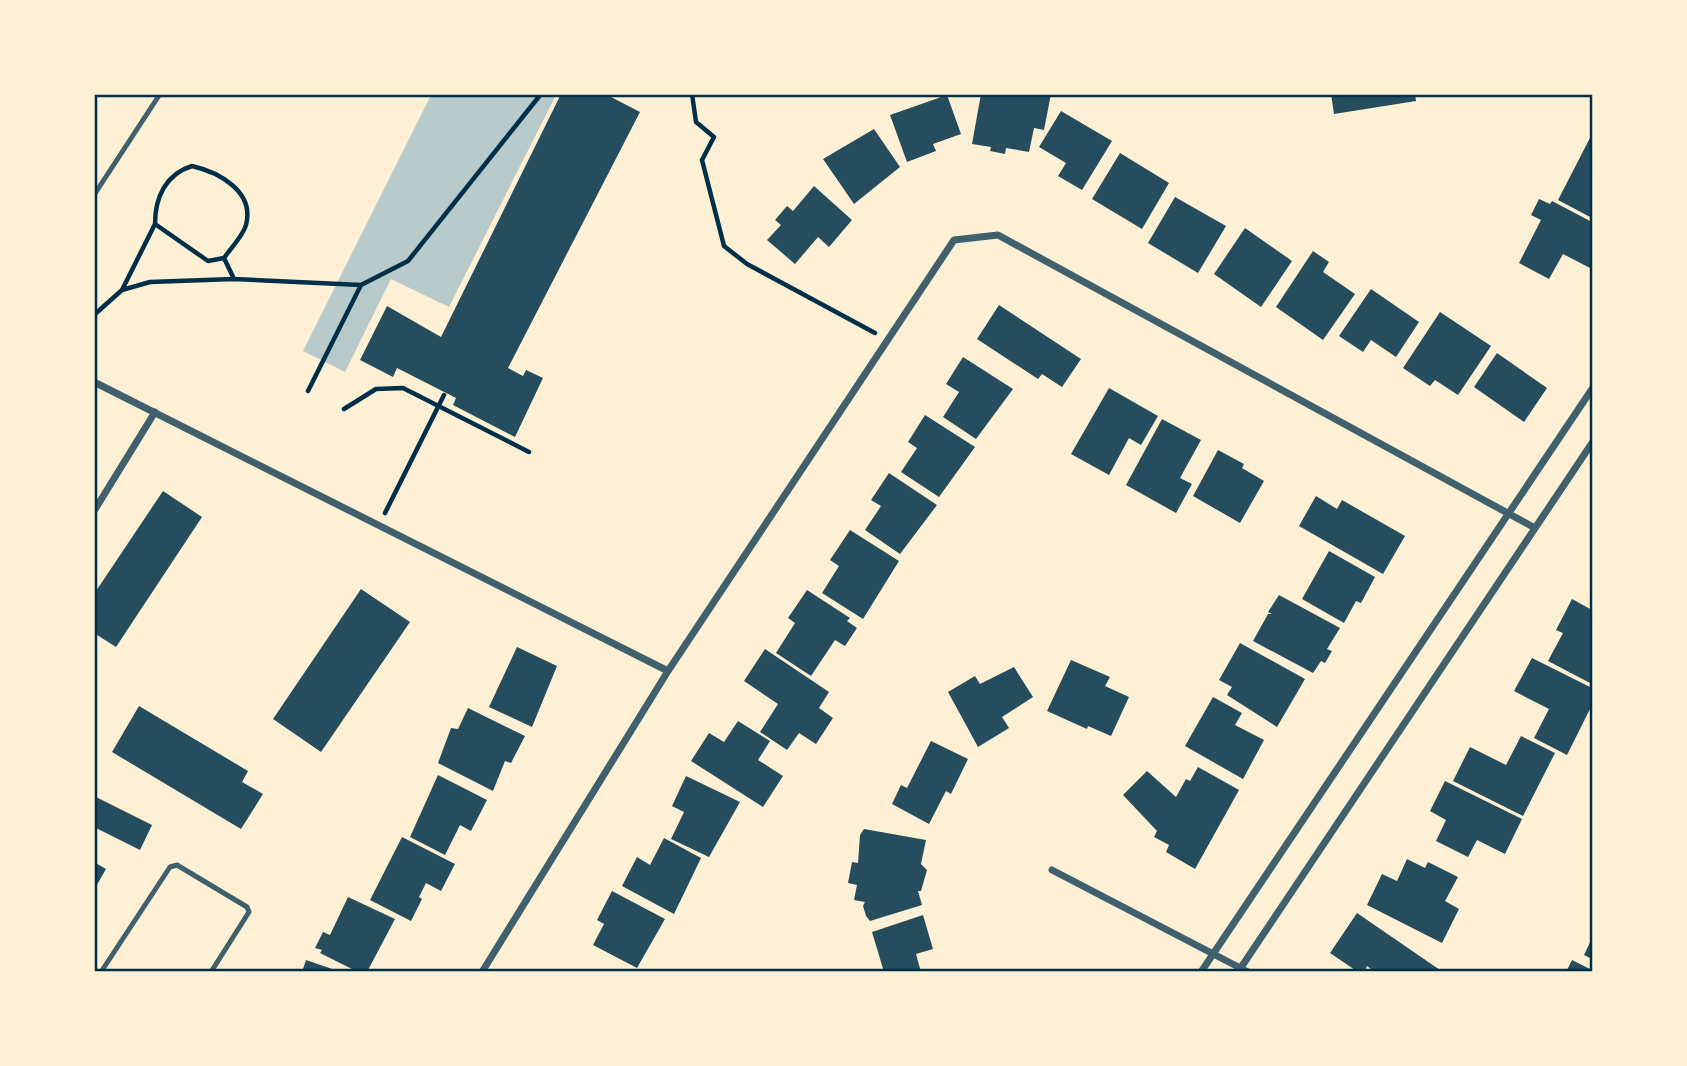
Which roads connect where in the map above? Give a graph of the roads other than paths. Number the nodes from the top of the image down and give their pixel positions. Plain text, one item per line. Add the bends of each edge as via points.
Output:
1 (160, 94) edge
2 (94, 195) edge
3 (94, 382) edge
4 (1592, 389) edge
5 (155, 412) junction
6 (1592, 443) edge
7 (94, 511) edge
8 (1510, 514) junction
9 (1535, 528) junction
10 (668, 671) junction
11 (1052, 870) dead end
12 (1213, 953) junction
13 (1242, 970) edge
14 (101, 971) edge
15 (211, 971) edge
16 (482, 971) edge
17 (1201, 971) edge

1 - 2 lane
3 - 5 street
4 - 8 street
5 - 7 street
5 - 10 street
6 - 9 street
8 - 9 street
8 - 10 street via 998,235 954,240
8 - 12 street
9 - 13 street
10 - 16 street
11 - 12 street
12 - 13 street
12 - 17 street
14 - 15 lane via 170,867 177,865 249,912

